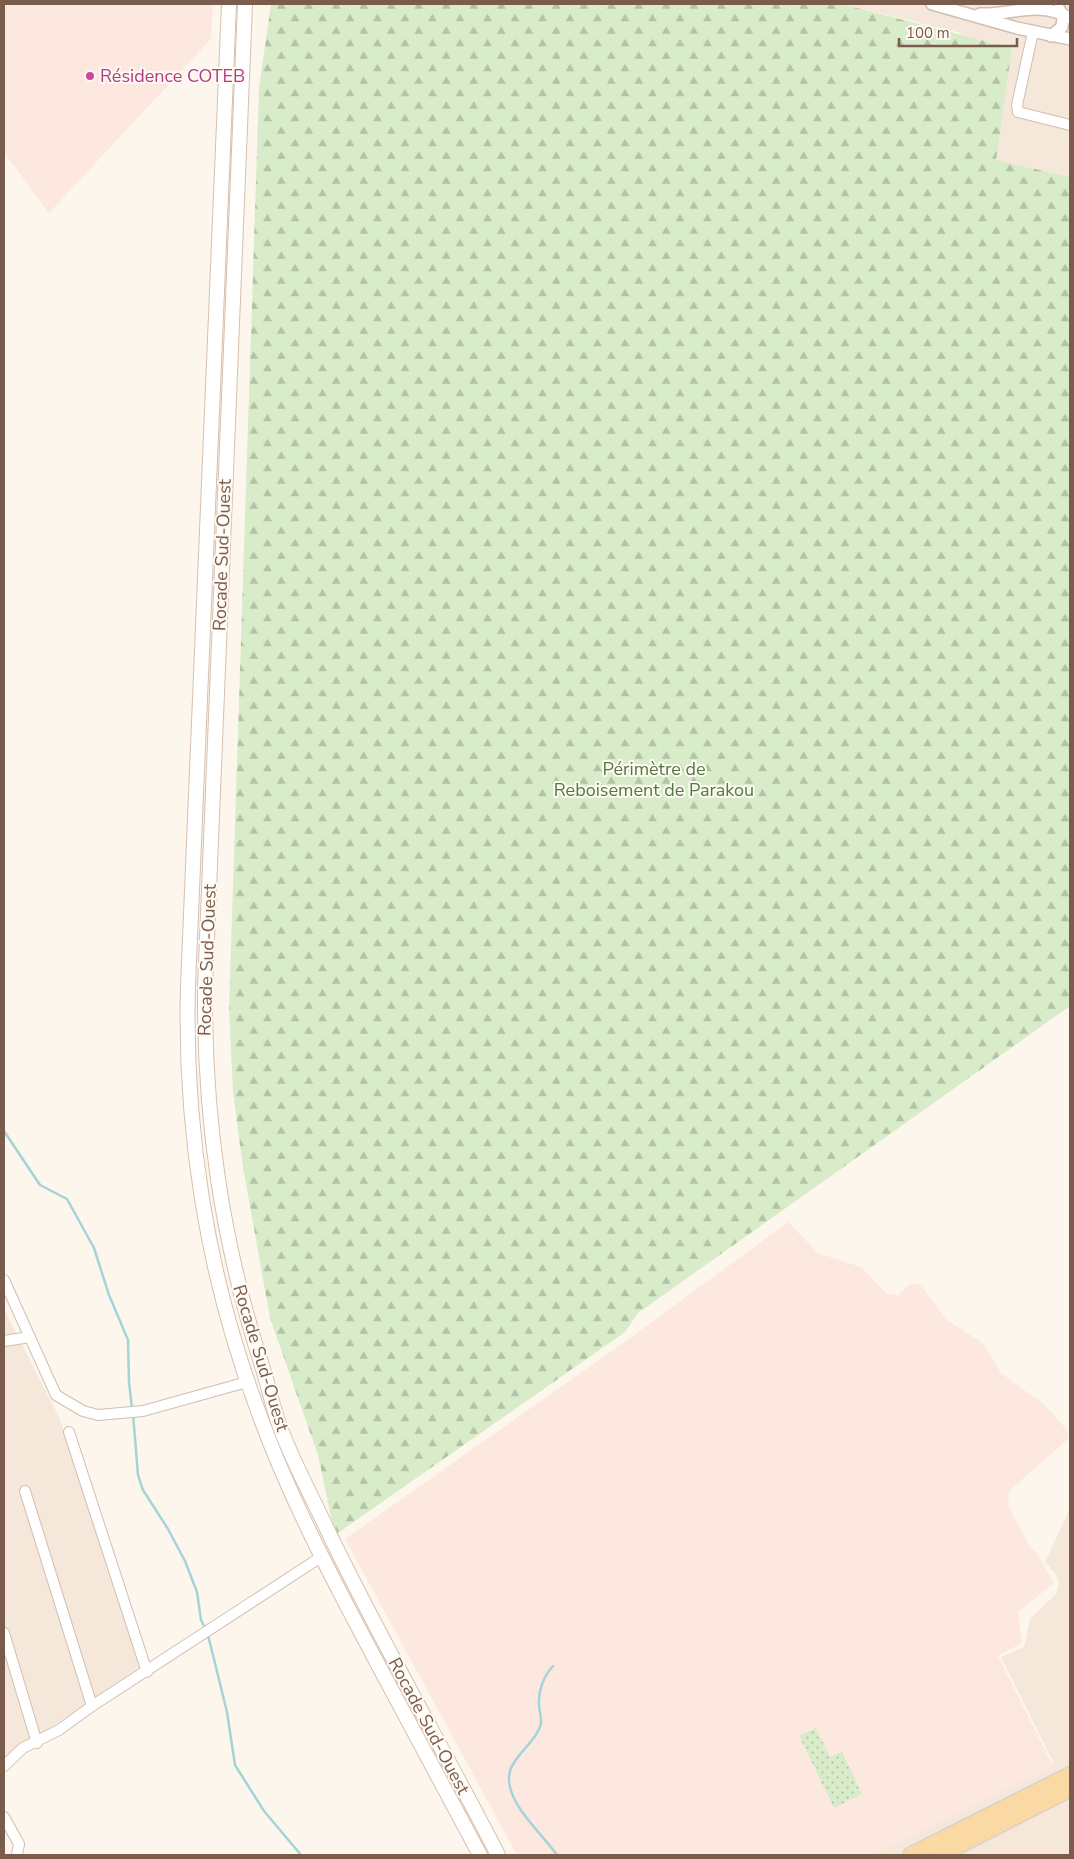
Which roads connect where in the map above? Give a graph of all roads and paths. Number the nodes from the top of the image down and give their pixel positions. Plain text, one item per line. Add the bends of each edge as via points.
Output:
1 (229, 4) edge
2 (245, 4) edge
3 (932, 4) edge
4 (1024, 6) edge
5 (1058, 7) edge
6 (973, 14) junction
7 (1070, 18) edge
8 (1030, 31) junction
9 (1051, 36) junction
10 (1070, 39) edge
11 (1070, 125) edge
12 (4, 1280) edge
13 (30, 1337) junction
14 (4, 1341) edge
15 (247, 1382) junction
16 (69, 1432) dead end
17 (25, 1491) dead end
18 (321, 1557) junction
19 (4, 1633) edge
20 (147, 1672) junction
21 (92, 1706) junction
22 (37, 1743) junction
23 (4, 1766) edge
24 (1070, 1775) edge
25 (1070, 1789) edge
26 (4, 1817) edge
27 (17, 1855) edge
28 (480, 1855) edge
29 (498, 1855) edge
30 (911, 1855) edge
31 (940, 1855) edge

1 - 15 main road, Rocade Sud-Ouest via 187,1022 190,1091 200,1183 220,1288
2 - 29 main road, Rocade Sud-Ouest via 204,988 210,1124 220,1198 234,1272 280,1427 362,1599
3 - 6 street
4 - 5 street
4 - 6 street via 993,14
4 - 8 street via 1023,21
5 - 7 street
5 - 9 street via 1062,27
6 - 8 street
8 - 9 street
8 - 11 street via 1018,112
9 - 10 street
12 - 13 street
13 - 14 street
13 - 15 street via 56,1395 69,1405 98,1415 144,1411
15 - 18 main road, Rocade Sud-Ouest
16 - 20 street
17 - 21 street
18 - 20 street
18 - 28 main road, Rocade Sud-Ouest
19 - 22 street
20 - 21 street
21 - 22 street
22 - 23 street via 23,1748
24 - 30 main road
25 - 31 main road
26 - 27 street via 19,1844

